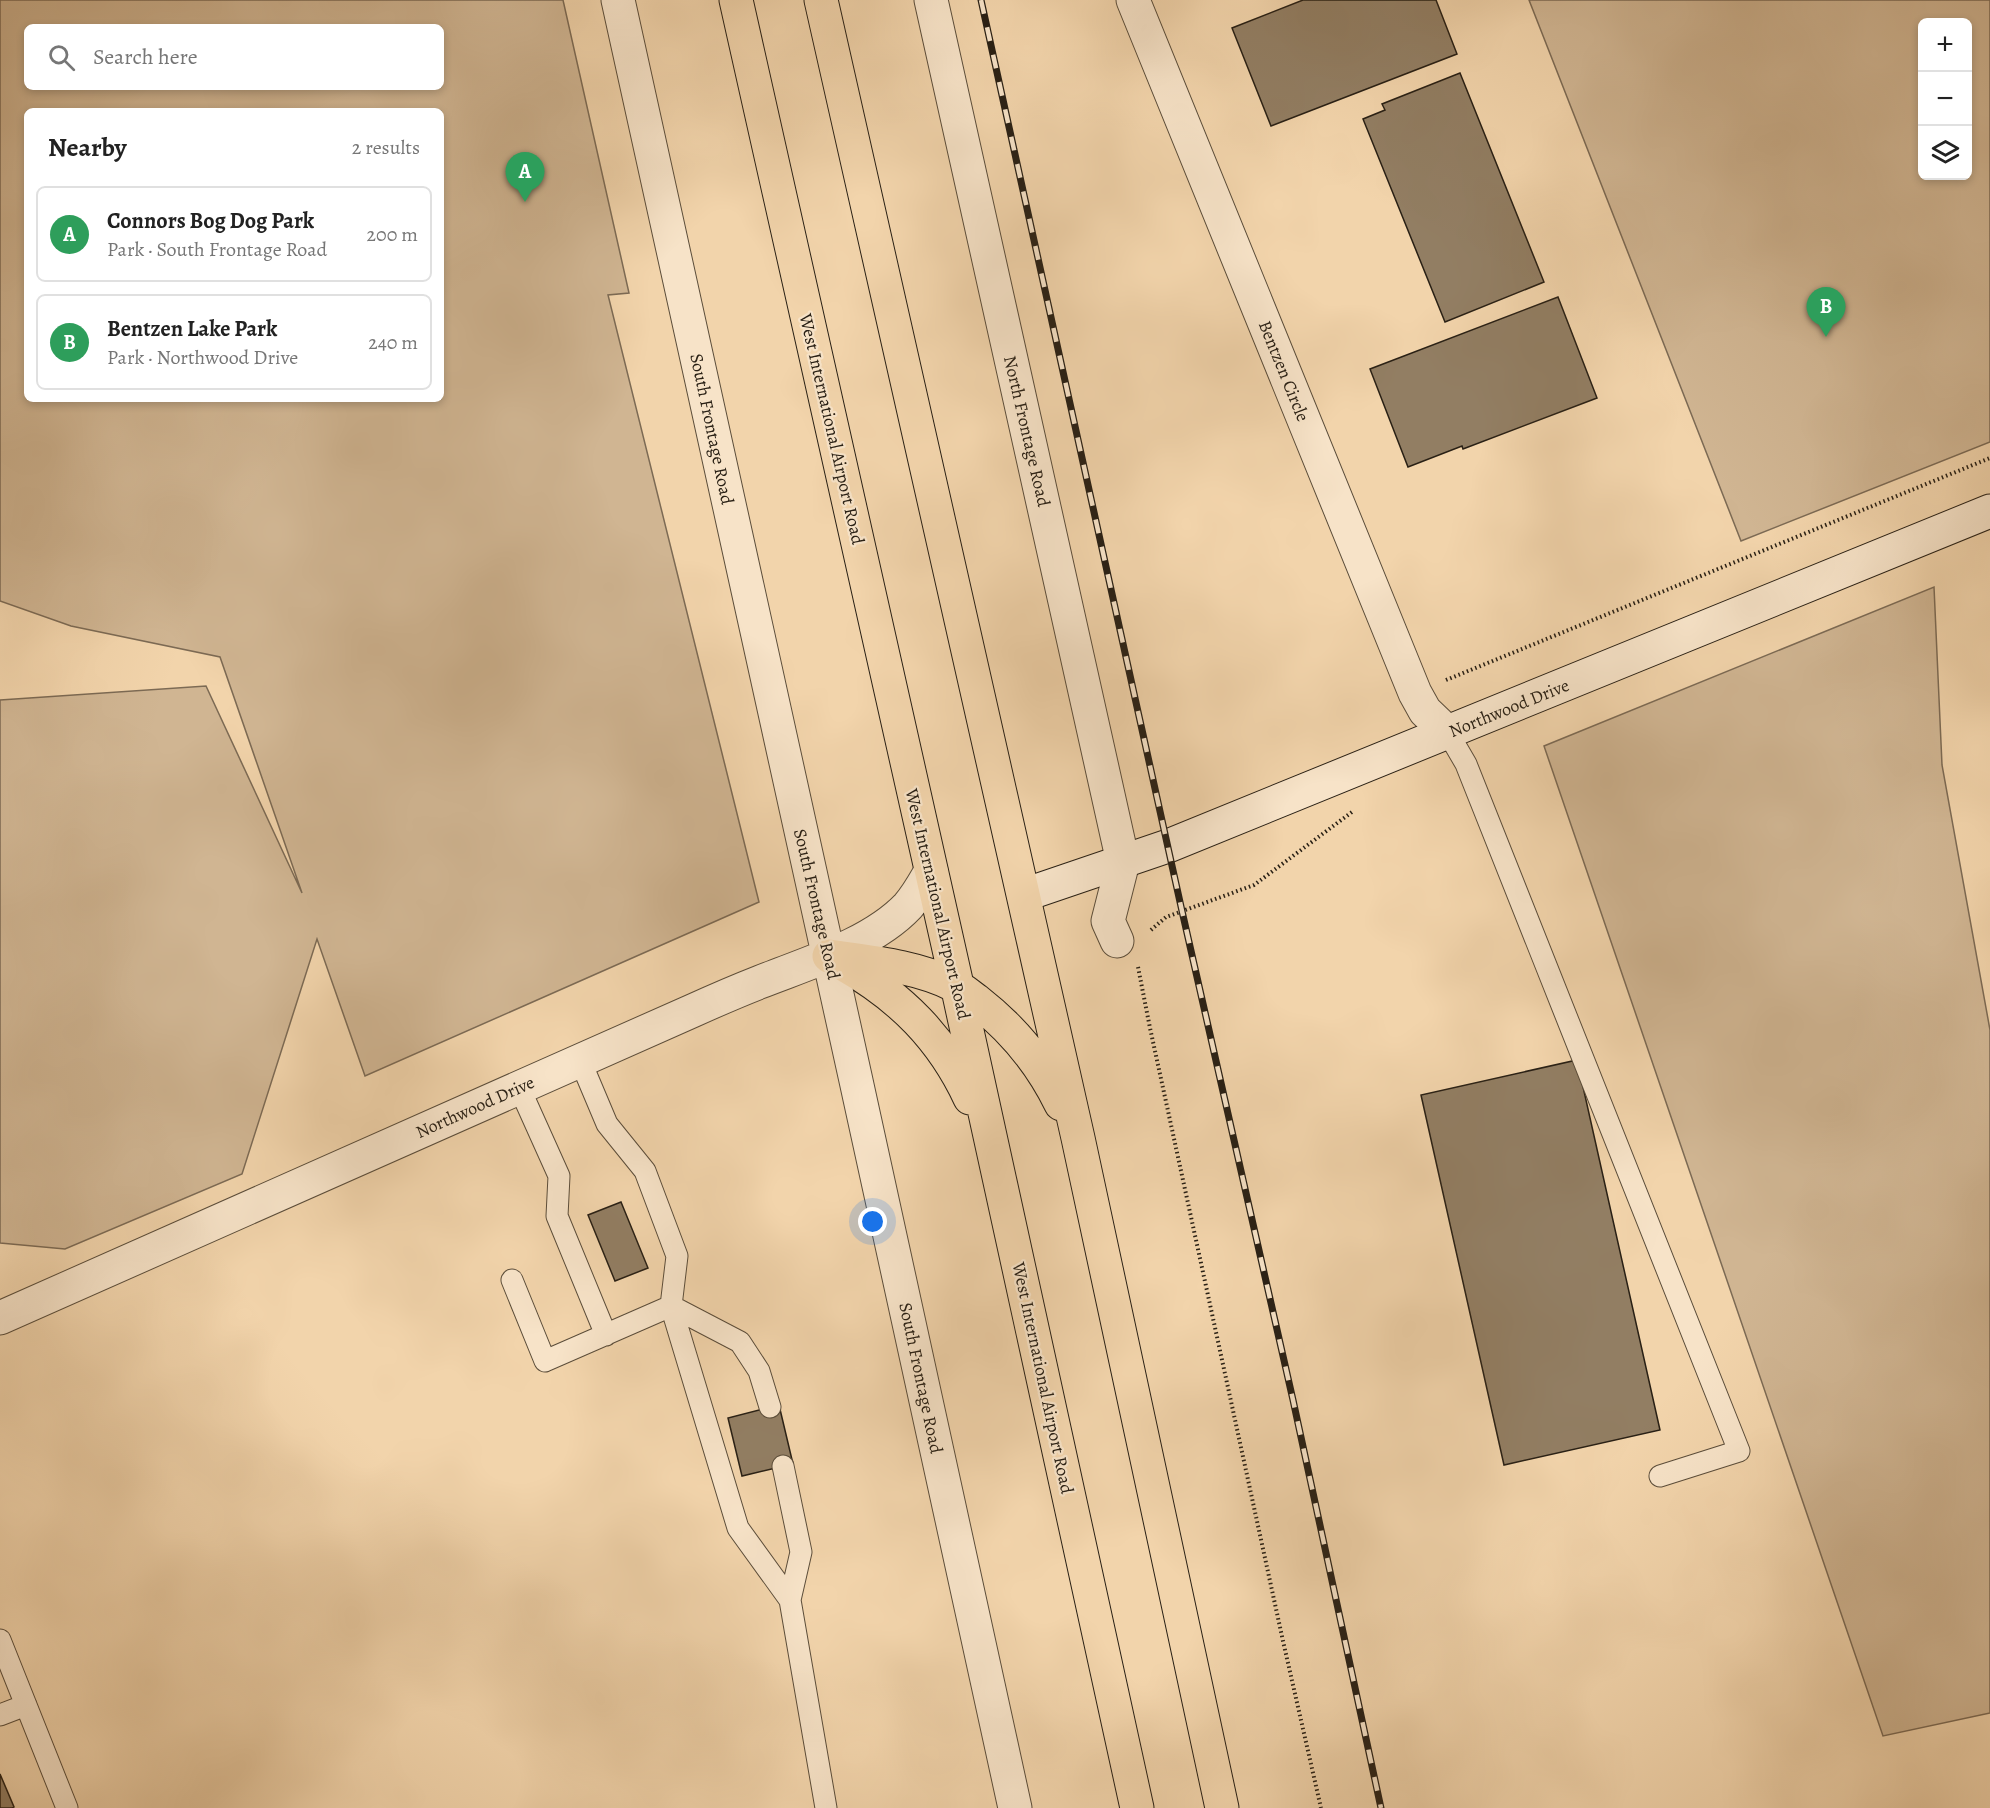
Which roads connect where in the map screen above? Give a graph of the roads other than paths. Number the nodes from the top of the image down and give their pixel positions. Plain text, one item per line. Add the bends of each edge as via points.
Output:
1 (618, 0) edge
2 (736, 0) edge
3 (821, 0) edge
4 (931, 0) edge
5 (1133, 0) edge
6 (1990, 511) edge
7 (1448, 733) junction
8 (1123, 862) junction
9 (931, 871) junction
10 (1024, 895) junction
11 (1134, 945) road end
12 (829, 956) junction
13 (957, 986) junction
14 (580, 1060) junction
15 (519, 1087) junction
16 (1078, 1138) junction
17 (999, 1179) junction
18 (512, 1280) dead end
19 (671, 1306) junction
20 (0, 1318) edge
21 (606, 1335) junction
22 (770, 1407) dead end
23 (783, 1466) dead end
24 (1660, 1476) dead end
25 (790, 1600) junction
26 (0, 1640) edge
27 (26, 1705) junction
28 (0, 1715) edge
29 (64, 1807) edge
30 (826, 1808) edge
31 (1015, 1808) edge
32 (1137, 1808) edge
33 (1222, 1808) edge

1 - 12 street, South Frontage Road
2 - 9 main road, West International Airport Road
3 - 10 main road
4 - 8 street, North Frontage Road
5 - 7 street, Bentzen Circle via 1415,693 1425,711
6 - 7 street, Northwood Drive
7 - 8 street, Northwood Drive
7 - 24 lane via 1466,764 1739,1451
8 - 10 street, Northwood Drive
8 - 11 street via 1108,921
9 - 12 street, Northwood Drive via 908,906 891,921
9 - 13 main road, West International Airport Road
10 - 16 main road
12 - 13 main road via 914,971
12 - 14 street, Northwood Drive via 734,992
12 - 17 main road via 890,994 938,1044 972,1103
12 - 31 street, South Frontage Road
13 - 16 main road via 991,1012 1024,1046 1051,1083
13 - 17 main road, West International Airport Road
14 - 15 street, Northwood Drive
14 - 19 lane via 607,1124 645,1171 677,1256
15 - 20 street, Northwood Drive
15 - 21 lane via 560,1176 557,1216
16 - 33 main road
17 - 32 main road, West International Airport Road
18 - 21 lane via 544,1361
19 - 21 lane
19 - 22 lane via 740,1342 759,1371
19 - 25 lane via 738,1528
23 - 25 lane via 801,1552
25 - 30 lane
26 - 27 lane
27 - 28 lane
27 - 29 lane

